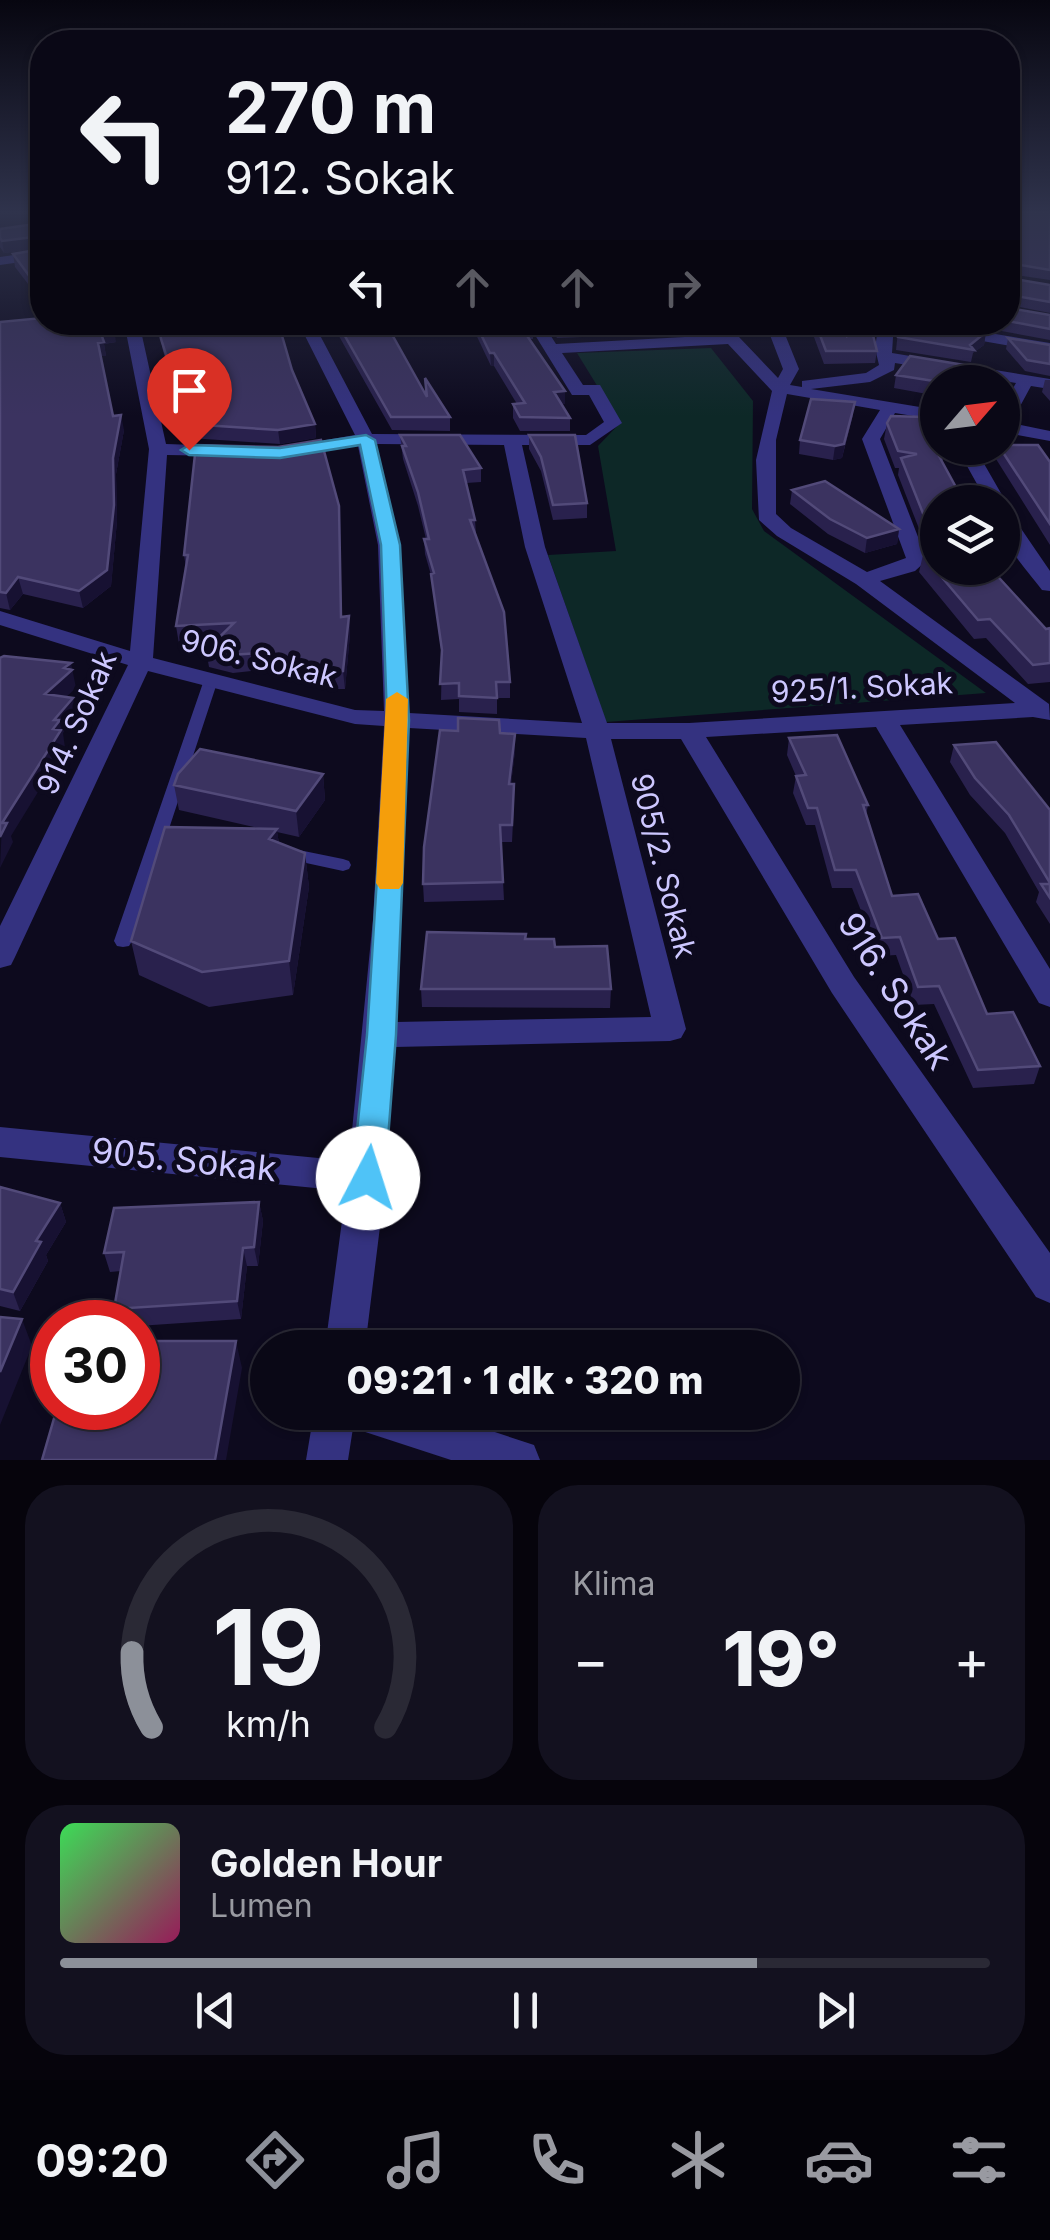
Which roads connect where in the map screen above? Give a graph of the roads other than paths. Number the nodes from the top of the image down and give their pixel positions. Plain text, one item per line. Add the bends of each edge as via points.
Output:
1 (133, 335) edge
2 (312, 335) edge
3 (543, 335) edge
4 (730, 335) edge
5 (777, 335) edge
6 (886, 335) edge
7 (970, 335) edge
8 (732, 340) junction
9 (1050, 348) edge
10 (552, 349) junction
11 (884, 356) junction
12 (1026, 380) junction
13 (1050, 384) edge
14 (778, 388) junction
15 (1020, 391) edge
16 (890, 407) junction
17 (920, 412) edge
18 (1020, 429) edge
19 (1050, 436) edge
20 (366, 440) junction
21 (513, 443) junction
22 (158, 449) junction
23 (245, 452) edge
24 (280, 453) edge
25 (1020, 547) edge
26 (864, 578) junction
27 (1050, 585) edge
28 (0, 618) edge
29 (141, 662) junction
30 (211, 680) junction
31 (1045, 714) edge
32 (398, 720) junction
33 (884, 720) junction
34 (688, 731) junction
35 (596, 732) junction
36 (271, 850) edge
37 (344, 865) dead end
38 (123, 941) dead end
39 (0, 957) edge
40 (1050, 994) edge
41 (382, 1035) junction
42 (0, 1142) edge
43 (368, 1178) junction
44 (1050, 1285) edge
45 (347, 1330) edge
46 (333, 1430) edge
47 (422, 1430) edge
48 (328, 1460) edge
49 (518, 1460) edge

1 - 22 street, 914. Sokak
2 - 20 street
3 - 10 street
4 - 8 street
5 - 14 street via 790,369
6 - 11 street
7 - 9 street
8 - 10 street
8 - 14 street
10 - 21 street via 578,391 594,389 613,423 590,440
11 - 12 street
11 - 14 street via 888,367 870,377
12 - 13 street
12 - 15 street
14 - 16 street
14 - 26 street via 763,480 766,516
16 - 17 street
16 - 26 street via 871,439 917,560
18 - 19 street
20 - 21 street
20 - 24 street
20 - 32 street via 390,545
21 - 35 street, 905/2. Sokak via 534,547
22 - 23 street
22 - 29 street, 914. Sokak
25 - 27 street
26 - 31 street
28 - 29 street, 906. Sokak
29 - 30 street, 906. Sokak
29 - 39 street, 914. Sokak
30 - 32 street, 906. Sokak via 355,717
30 - 38 lane via 172,829
31 - 33 street, 925/1. Sokak
32 - 35 street, 906. Sokak
32 - 41 street
33 - 34 street, 925/1. Sokak
33 - 40 street
34 - 35 street, 906. Sokak
34 - 44 street, 916. Sokak via 843,984
35 - 41 street, 905/2. Sokak via 670,1029
36 - 37 lane
41 - 43 street
42 - 43 street, 905. Sokak
43 - 45 street
46 - 48 street
47 - 49 street

